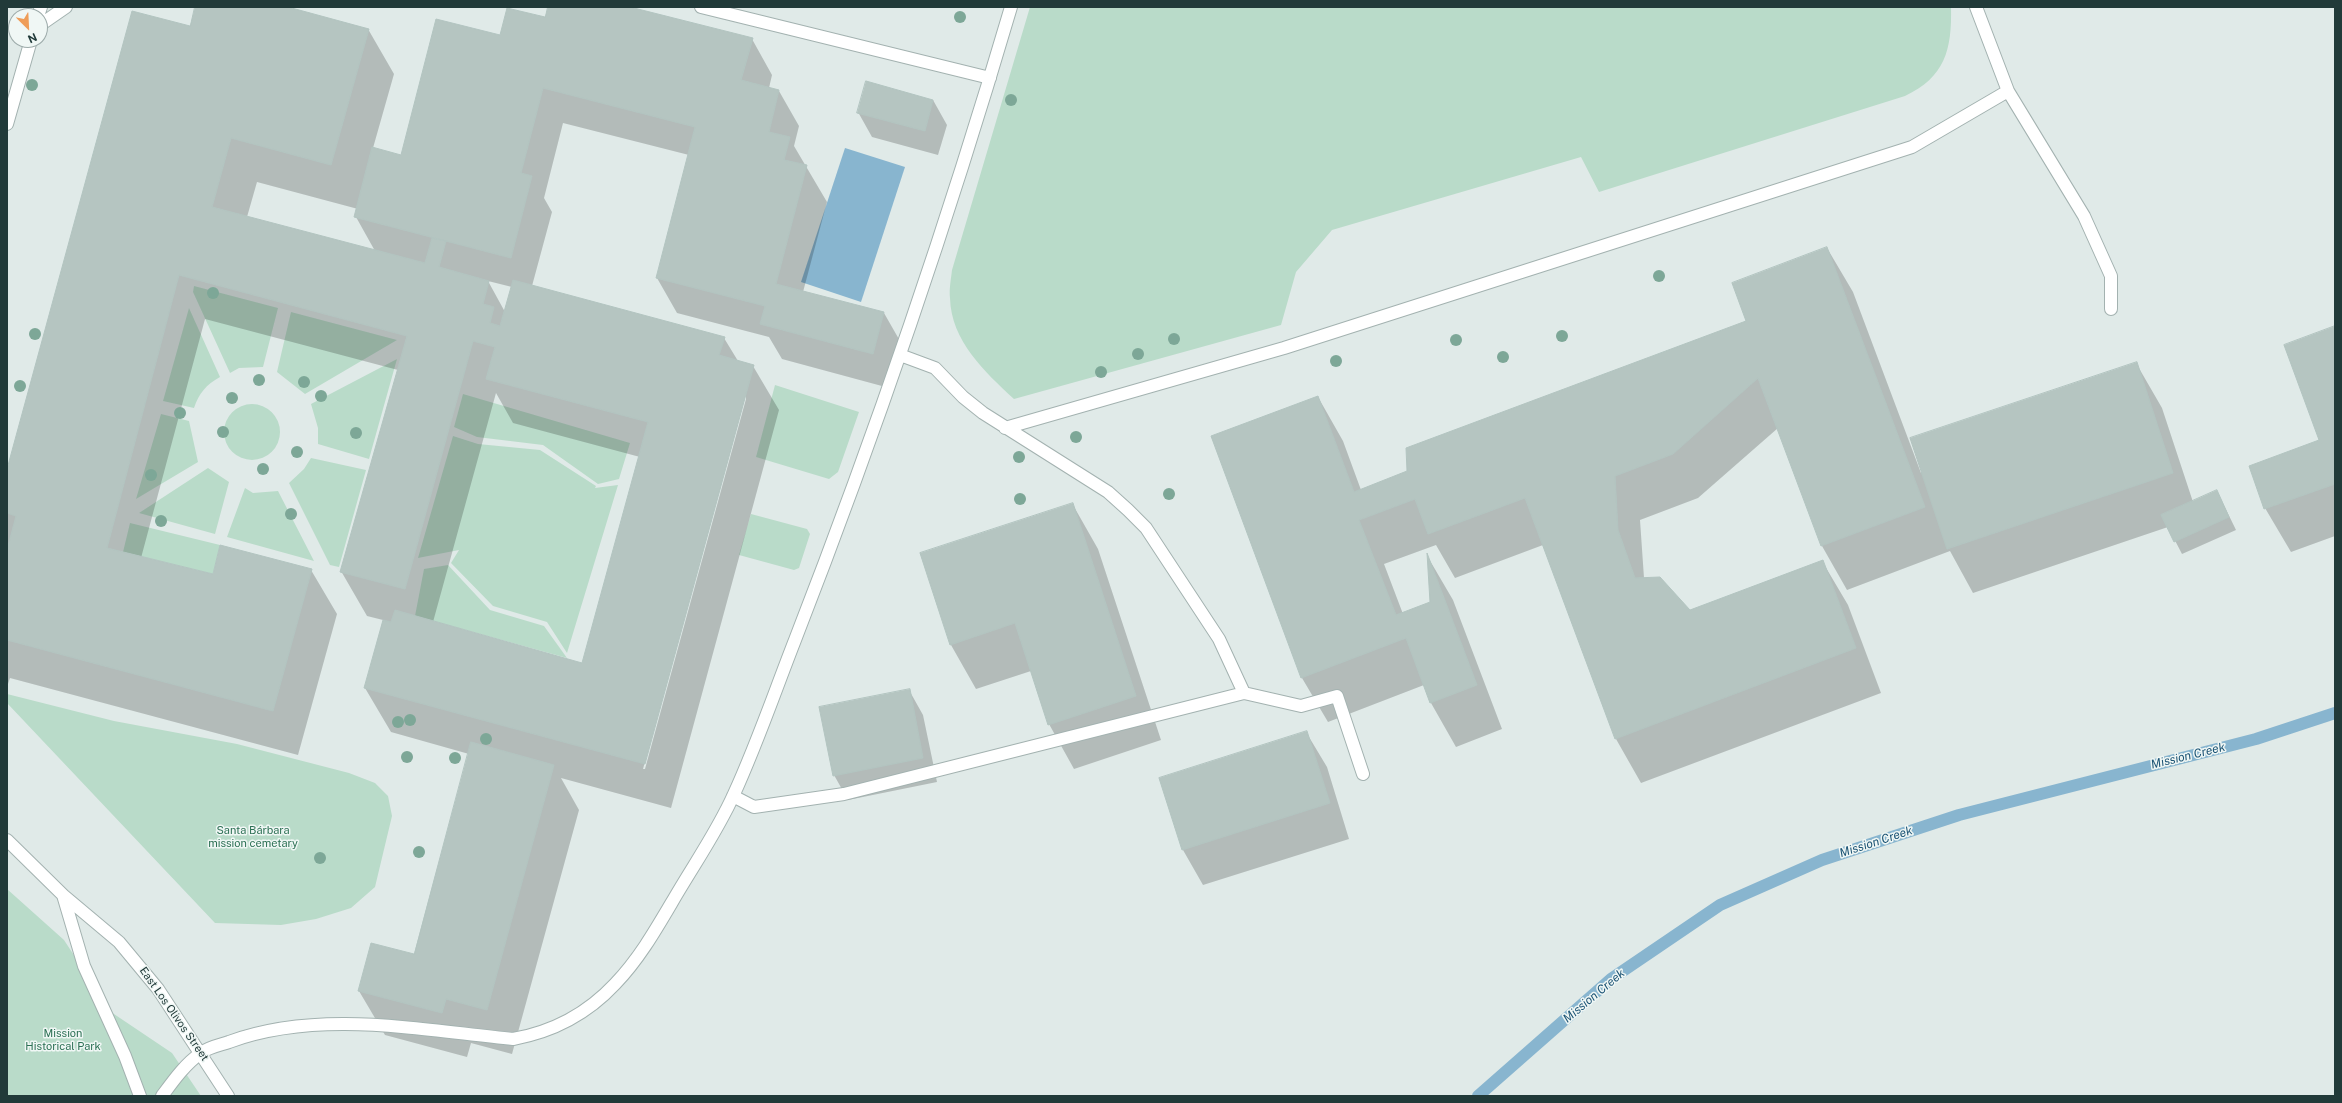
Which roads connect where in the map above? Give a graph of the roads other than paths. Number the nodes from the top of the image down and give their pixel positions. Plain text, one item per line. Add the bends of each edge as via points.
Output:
1 (66, 7) edge
2 (701, 7) edge
3 (1011, 7) edge
4 (1976, 7) edge
5 (48, 19) edge
6 (29, 48) edge
7 (990, 78) junction
8 (2008, 91) junction
9 (7, 124) edge
10 (2111, 309) dead end
11 (900, 355) junction
12 (1005, 428) junction
13 (1244, 693) junction
14 (1363, 774) dead end
15 (733, 796) junction
16 (7, 840) edge
17 (63, 895) junction
18 (201, 1052) junction
19 (140, 1096) edge
20 (162, 1096) edge
21 (228, 1096) edge

1 - 5 street
2 - 7 street
3 - 7 street
4 - 8 street
6 - 9 street
7 - 11 street
8 - 10 street via 2084,216 2111,276
8 - 12 street via 1912,147 1284,348
11 - 12 street via 935,368 963,397
11 - 15 street via 841,522
12 - 13 street via 1108,492 1146,528 1219,639
13 - 14 street via 1301,706 1338,696
13 - 15 street via 844,794 754,807
15 - 18 street via 646,947 616,983 593,1005 565,1023 533,1035 513,1039 356,1024 318,1025 238,1038
16 - 17 street, East Los Olivos Street
17 - 18 street, East Los Olivos Street via 119,942 158,989
17 - 19 street via 84,966 111,1023
18 - 20 street
18 - 21 street, East Los Olivos Street

